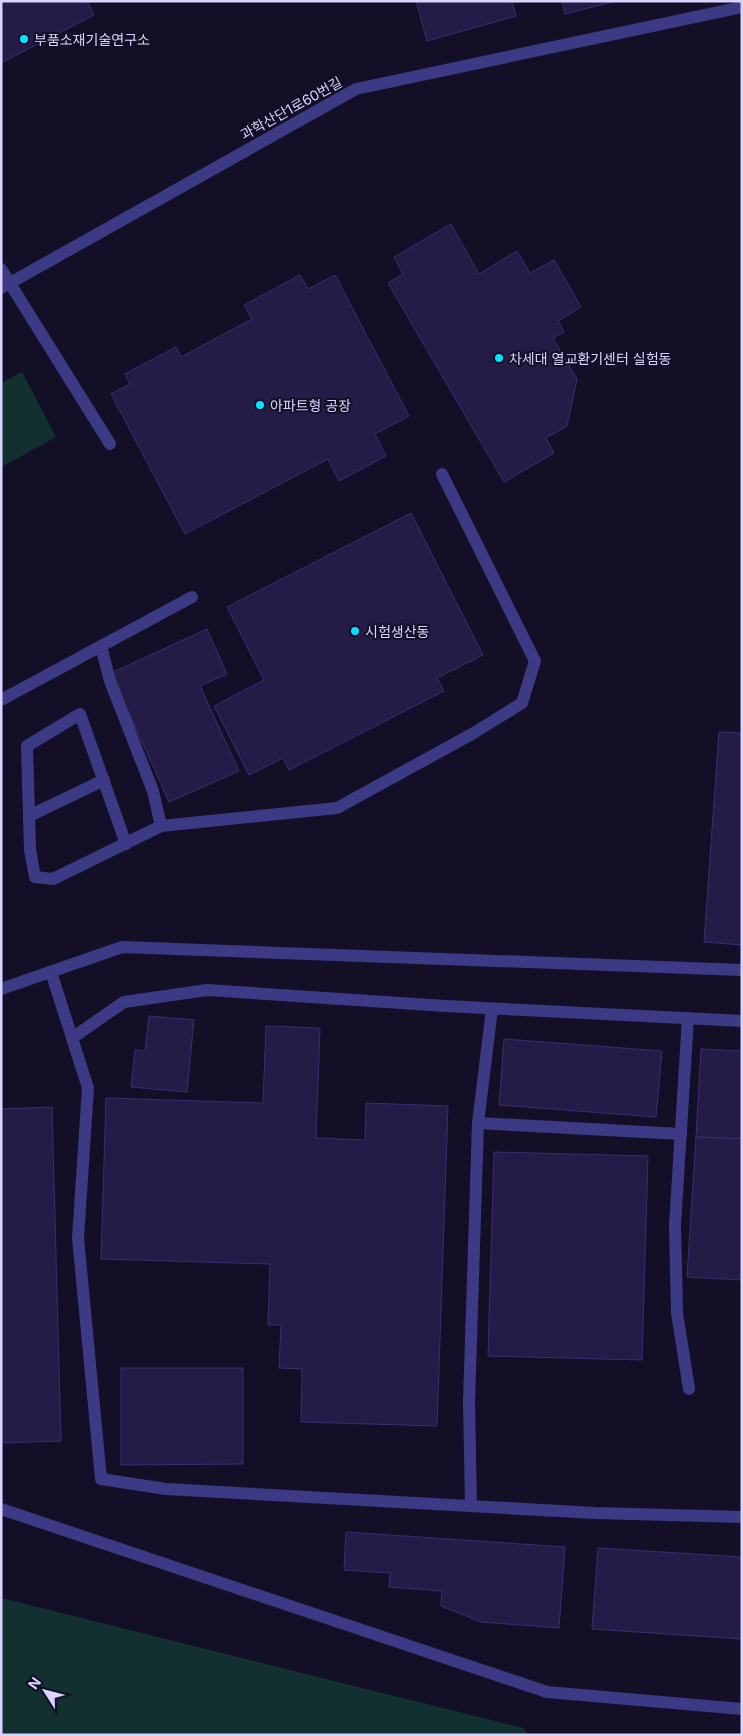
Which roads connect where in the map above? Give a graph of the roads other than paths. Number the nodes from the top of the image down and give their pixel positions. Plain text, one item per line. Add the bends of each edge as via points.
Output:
1 (742, 7) edge
2 (1, 269) edge
3 (1, 288) edge
4 (110, 444) dead end
5 (442, 474) dead end
6 (192, 597) dead end
7 (101, 646) junction
8 (1, 700) edge
9 (104, 780) junction
10 (29, 816) junction
11 (161, 826) junction
12 (126, 844) junction
13 (742, 970) edge
14 (50, 972) junction
15 (1, 989) edge
16 (492, 1009) junction
17 (688, 1018) junction
18 (742, 1021) edge
19 (72, 1038) junction
20 (478, 1123) junction
21 (681, 1134) junction
22 (689, 1389) dead end
23 (471, 1506) junction
24 (1, 1509) edge
25 (742, 1517) edge
26 (742, 1709) edge

1 - 3 street, 과학산단1로60번길 via 356,89
2 - 4 street
5 - 11 street via 535,661 522,703 337,808
6 - 7 street
7 - 8 street
7 - 11 street via 110,681 153,791
9 - 10 street
9 - 10 street via 80,714 27,746
9 - 12 street
10 - 12 street via 35,877 54,879
11 - 12 street
13 - 14 street via 122,947
14 - 15 street
14 - 19 street
16 - 17 street
16 - 19 street via 207,990 124,1002
16 - 20 street
17 - 18 street
17 - 21 street
19 - 23 street via 88,1088 78,1238 101,1480 166,1490
20 - 21 street
20 - 23 street via 469,1402
21 - 22 street via 675,1225 677,1313
23 - 25 street via 595,1514
24 - 26 street via 547,1692

